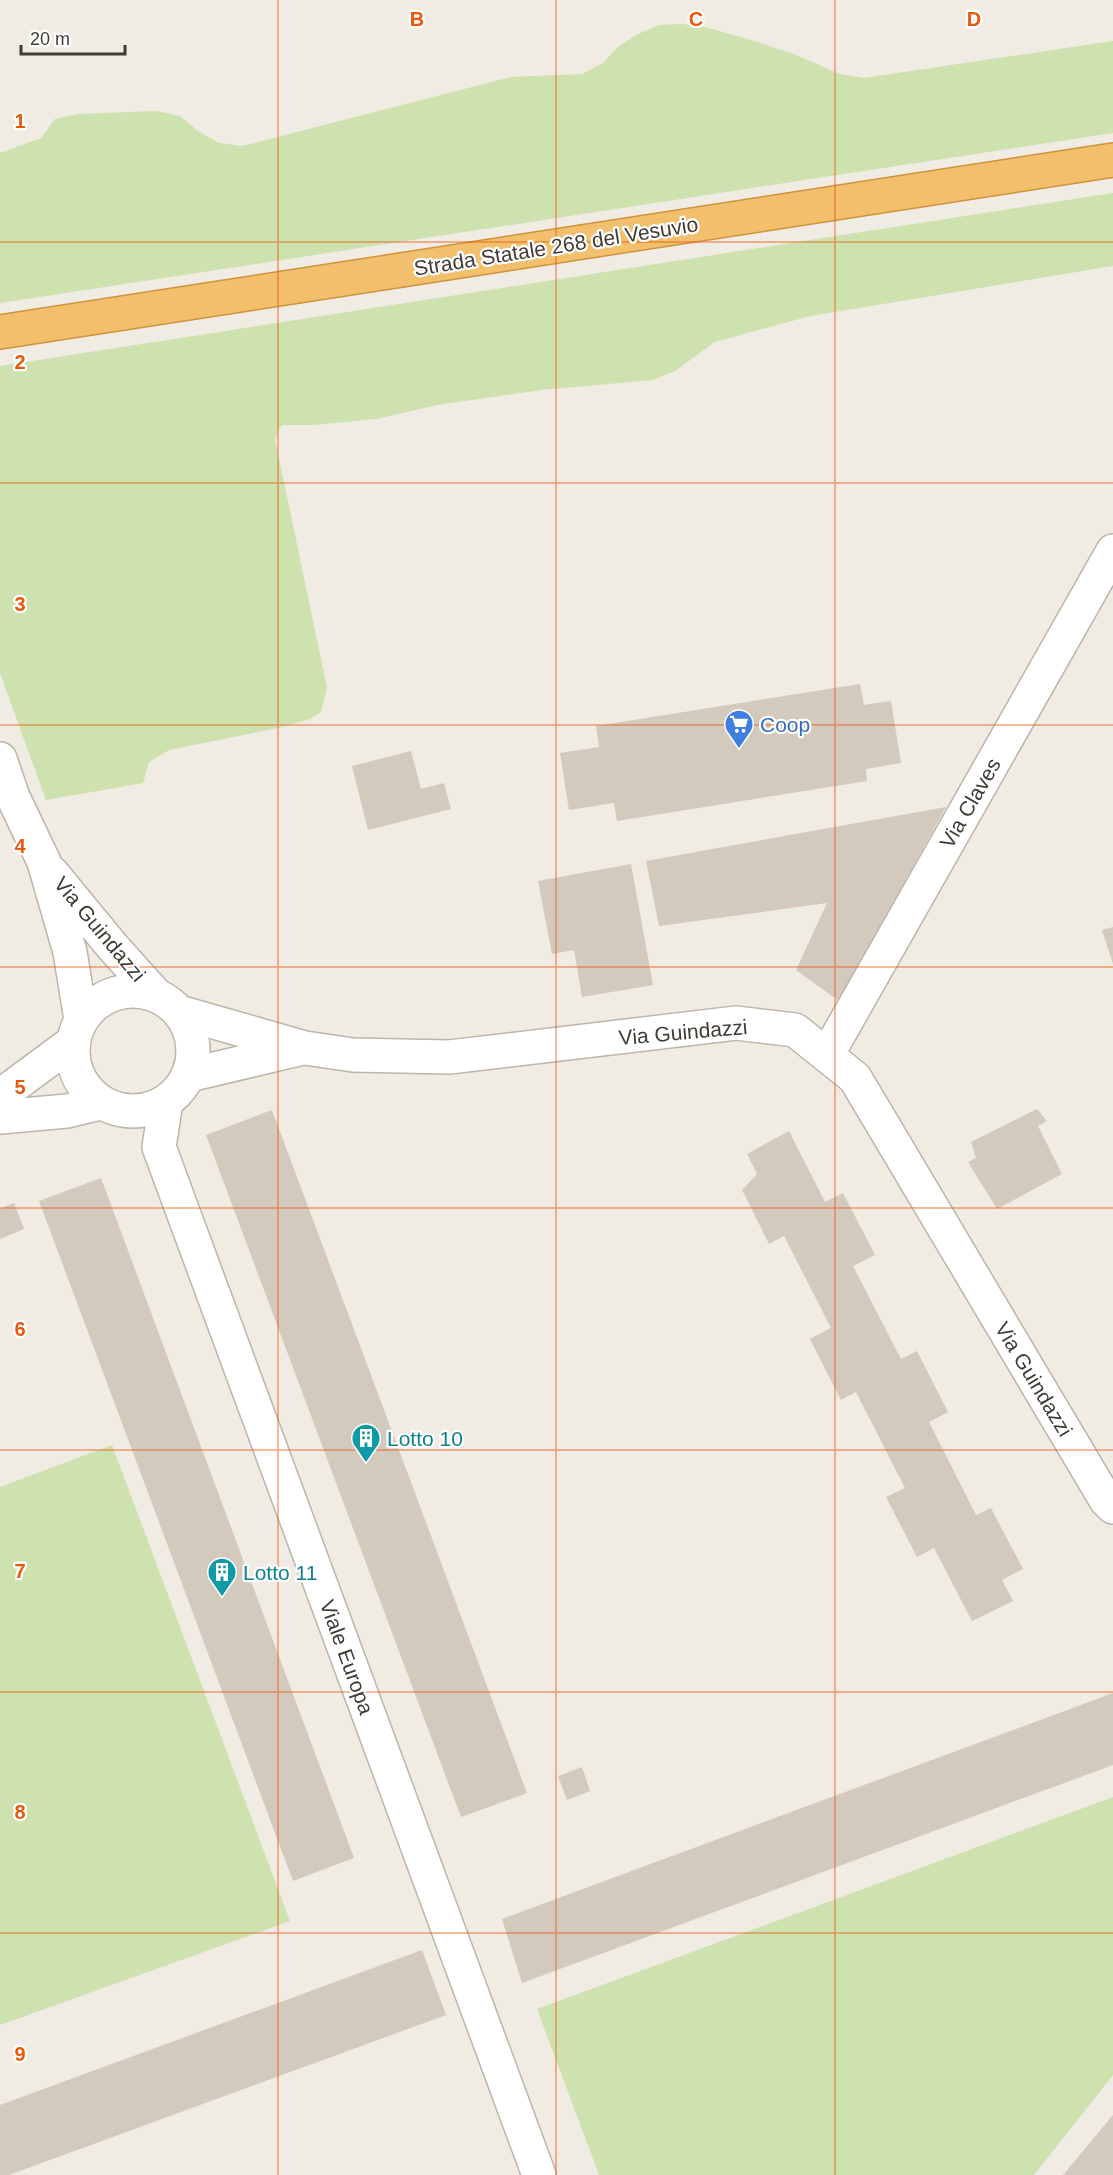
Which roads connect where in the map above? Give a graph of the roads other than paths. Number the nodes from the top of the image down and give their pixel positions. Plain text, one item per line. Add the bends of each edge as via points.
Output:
1 (1113, 160) edge
2 (0, 332) edge
3 (1113, 551) edge
4 (0, 759) edge
5 (44, 862) junction
6 (168, 1004) junction
7 (77, 1031) junction
8 (305, 1048) junction
9 (827, 1056) junction
10 (189, 1075) junction
11 (0, 1096) edge
12 (166, 1102) junction
13 (111, 1107) junction
14 (0, 1117) edge
15 (159, 1147) junction
16 (1113, 1507) edge
17 (539, 2175) edge

1 - 2 highway, Strada Statale 268 del Vesuvio
3 - 9 street, Via Claves
4 - 5 street, Via Guindazzi
5 - 6 street, Via Guindazzi via 112,946
5 - 7 street, Via Guindazzi via 70,952
6 - 7 street via 136,991 115,994 95,1003
6 - 8 street, Via Guindazzi
6 - 10 street via 188,1026 193,1042
7 - 11 street
7 - 13 street via 73,1065 83,1086
8 - 9 street, Via Guindazzi via 353,1055 448,1058 736,1023 795,1030
8 - 10 street
9 - 16 street, Via Guindazzi via 855,1078
10 - 12 street
12 - 13 street via 144,1111
12 - 15 street, Viale Europa
13 - 14 street
13 - 15 street
15 - 17 street, Viale Europa

